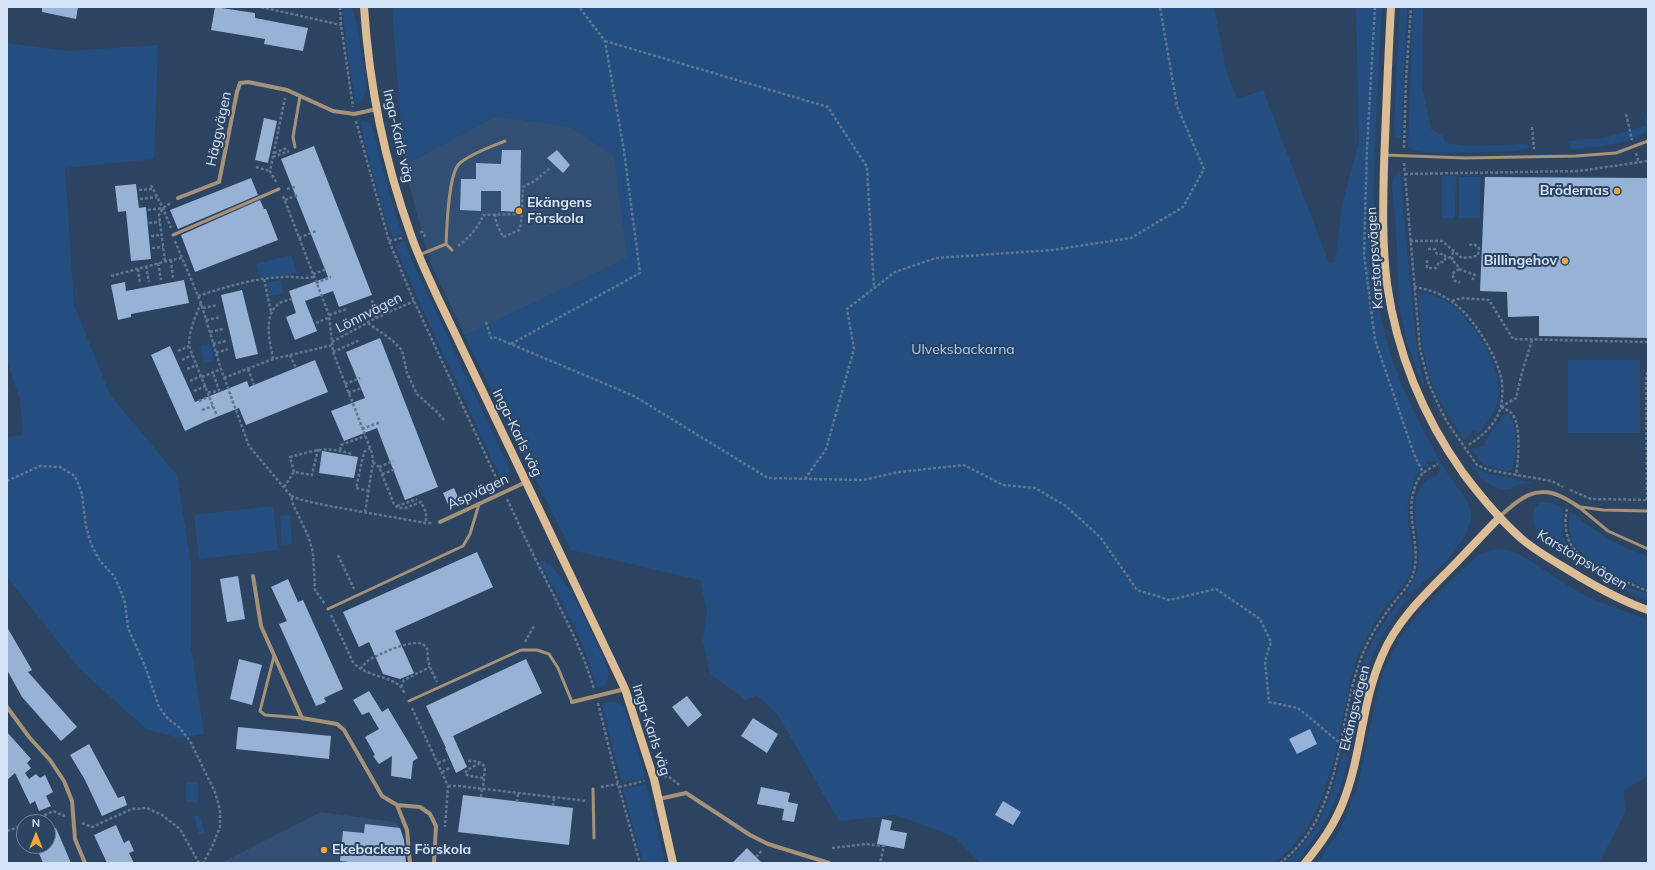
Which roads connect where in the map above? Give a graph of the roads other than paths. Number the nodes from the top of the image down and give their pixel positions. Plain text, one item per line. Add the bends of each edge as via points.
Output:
1 (364, 7) edge
2 (1390, 7) edge
3 (300, 96) junction
4 (377, 109) junction
5 (505, 141) dead end
6 (1648, 141) edge
7 (295, 148) road end
8 (1385, 155) junction
9 (279, 189) road end
10 (178, 198) dead end
11 (173, 235) road end
12 (446, 244) junction
13 (452, 250) road end
14 (419, 255) junction
15 (526, 482) junction
16 (479, 504) junction
17 (1579, 507) junction
18 (1648, 510) edge
19 (1499, 518) junction
20 (440, 522) road end
21 (1648, 549) edge
22 (253, 576) dead end
23 (328, 609) road end
24 (1648, 610) edge
25 (274, 655) junction
26 (625, 689) junction
27 (409, 701) road end
28 (572, 702) joint
29 (7, 707) edge
30 (302, 718) junction
31 (593, 789) road end
32 (658, 799) junction
33 (397, 805) junction
34 (594, 838) dead end
35 (85, 863) edge
36 (410, 863) edge
37 (434, 863) edge
38 (673, 863) edge
39 (829, 863) edge
40 (1305, 863) edge

1 - 4 street, Inga-Karls väg
2 - 8 street, Karstorpsvägen
3 - 4 street, Häggvägen via 334,111 354,114
3 - 7 lane via 293,137
3 - 10 street, Häggvägen via 287,90 248,82 240,83 219,182
4 - 14 street, Inga-Karls väg via 391,172
5 - 12 lane via 459,163 454,171
6 - 8 lane via 1616,153 1576,156 1508,158
8 - 19 street, Karstorpsvägen via 1384,236 1387,283 1394,327 1403,356 1421,403 1445,447 1478,494
9 - 11 lane
12 - 13 lane
12 - 14 lane
14 - 15 street, Inga-Karls väg
15 - 16 street, Aspvägen
15 - 26 street, Inga-Karls väg
16 - 20 street, Aspvägen
16 - 23 lane via 470,534 463,546
17 - 18 lane
17 - 19 street via 1559,495 1531,493 1516,501
17 - 21 lane via 1608,531
19 - 24 street, Karstorpsvägen via 1523,540 1559,565 1606,592
19 - 40 street, Ekängsvägen via 1426,593 1390,640 1372,684 1351,777 1342,804 1331,828
22 - 25 street via 261,626
25 - 30 street
25 - 30 lane via 260,711 266,715
26 - 28 street
26 - 32 street, Inga-Karls väg
27 - 28 lane via 521,650 537,650 549,654 558,668
29 - 35 street via 64,781 72,801 75,839
30 - 33 street via 337,724 344,730 382,796
31 - 34 lane
32 - 38 street, Inga-Karls väg
32 - 39 street via 686,793 768,844
33 - 36 street via 406,830
33 - 37 street via 420,807 430,814 436,826

